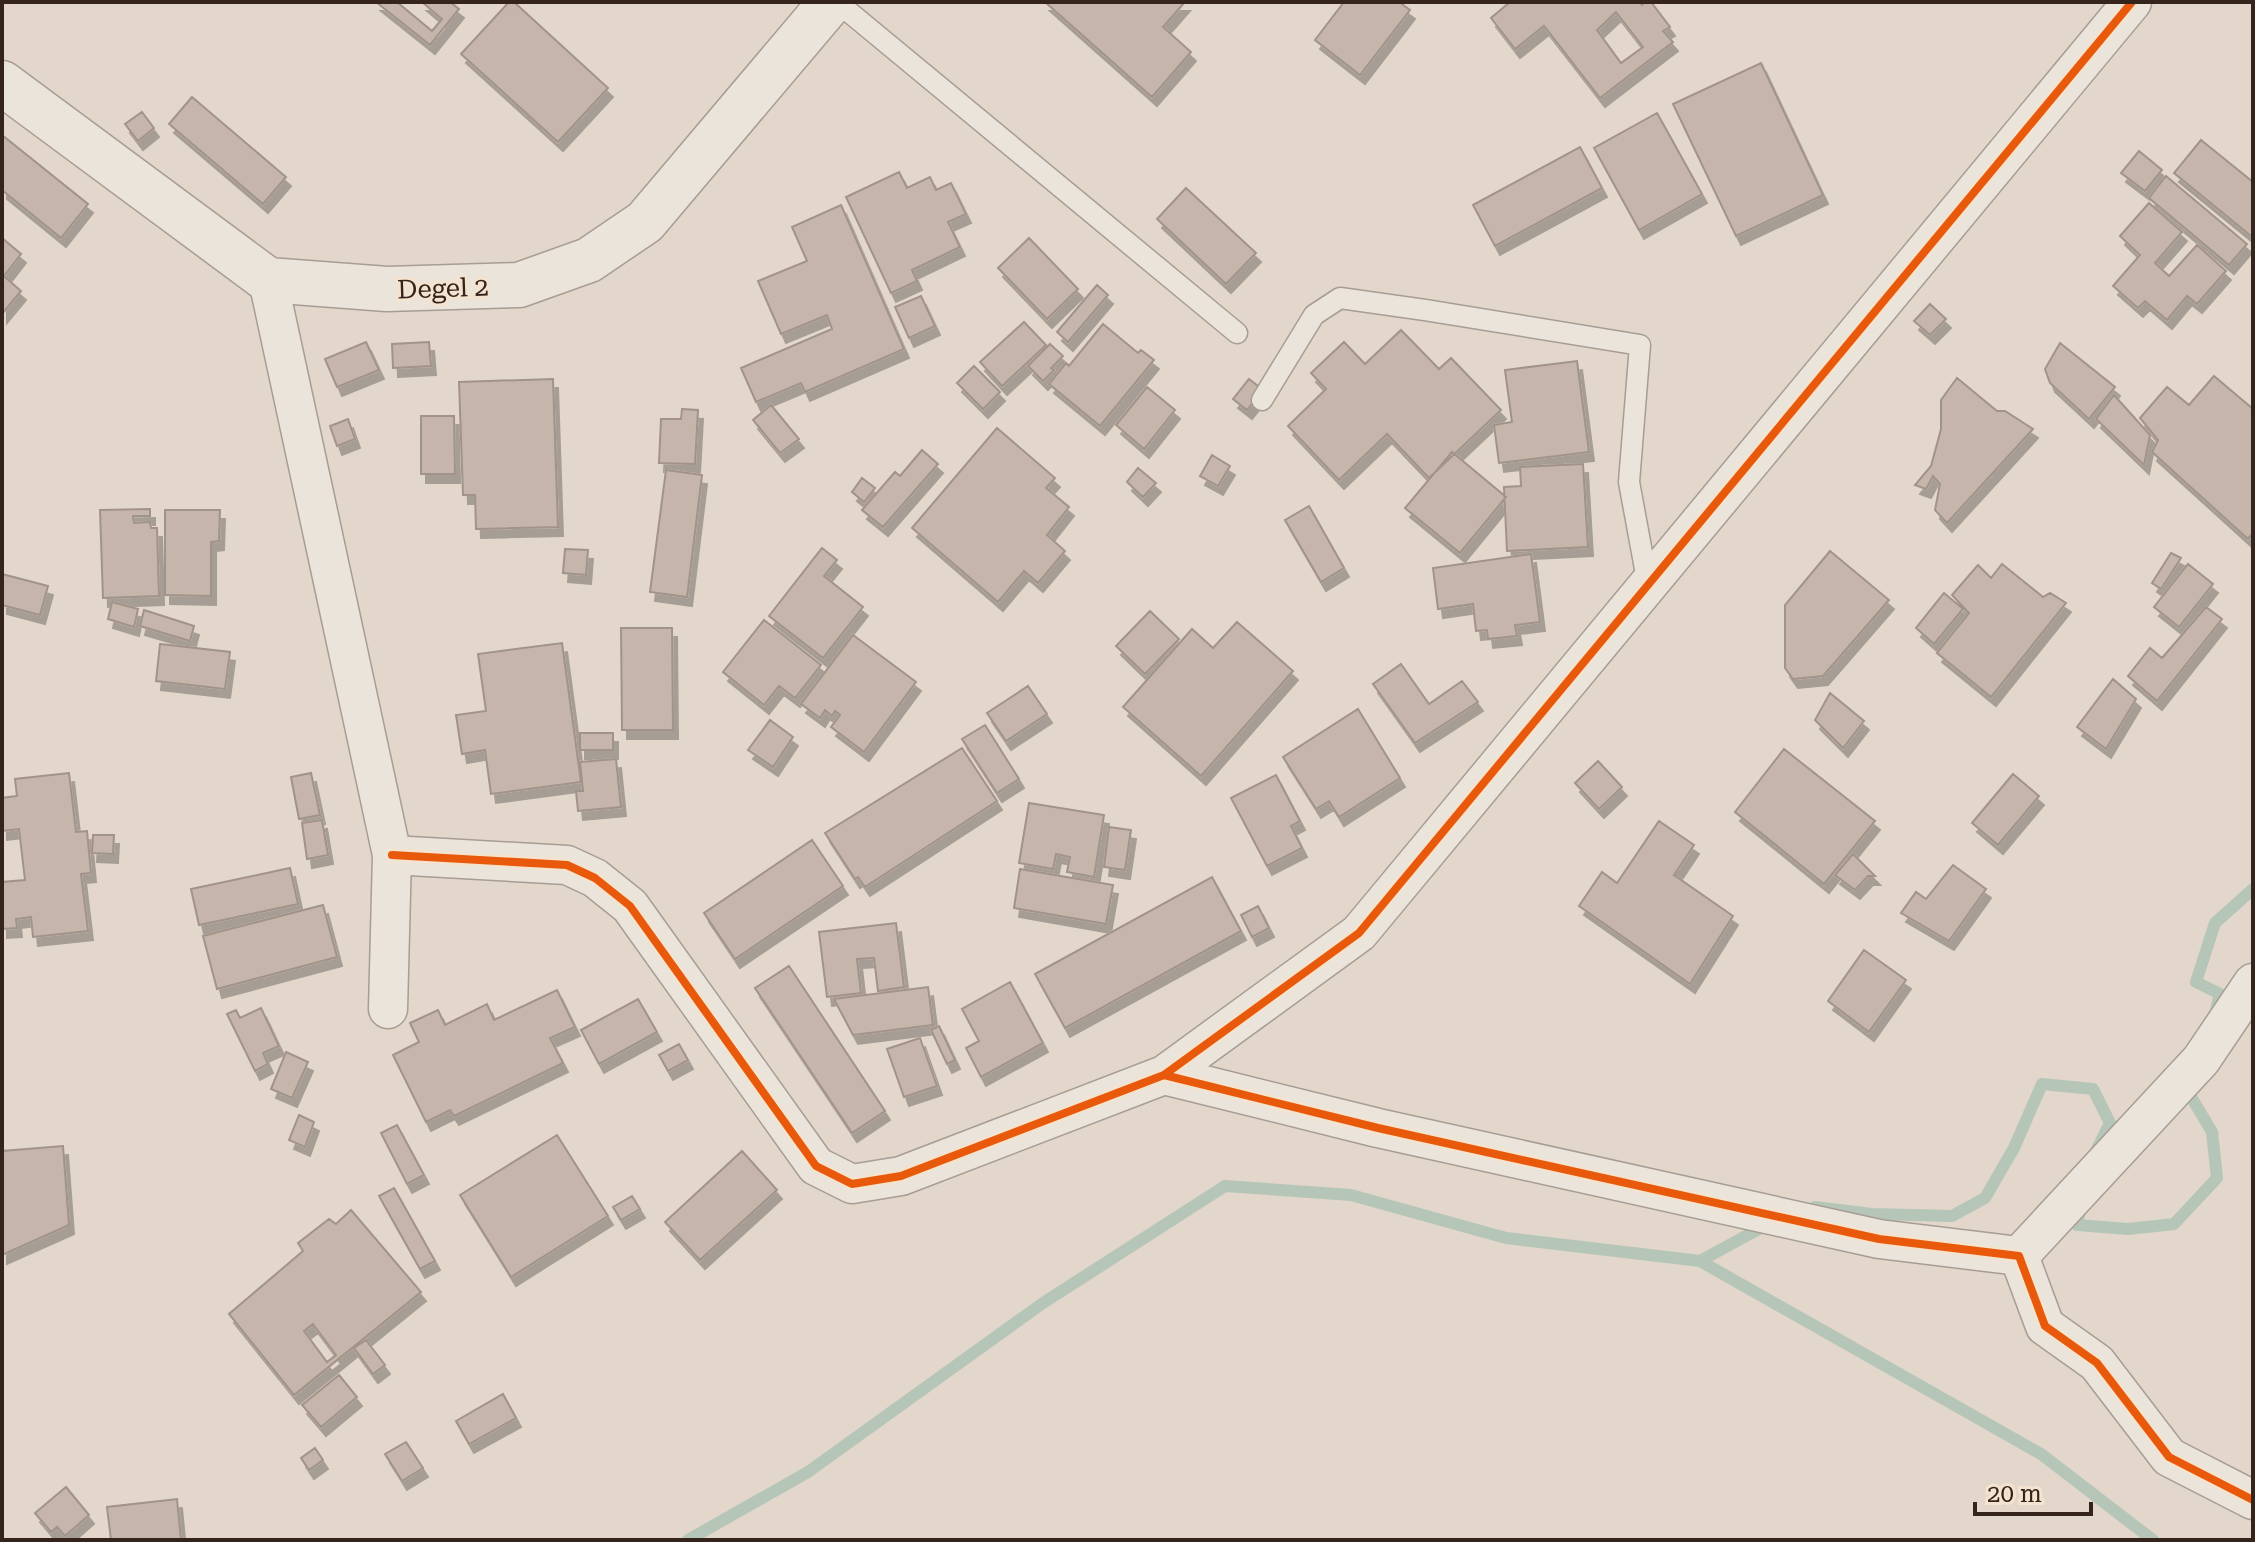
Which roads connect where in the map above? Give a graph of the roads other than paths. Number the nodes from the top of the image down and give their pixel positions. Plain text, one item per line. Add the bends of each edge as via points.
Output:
1 (834, 2) edge
2 (2132, 2) edge
3 (2, 83) edge
4 (268, 280) junction
5 (1237, 333) dead end
6 (1262, 400) dead end
7 (1648, 585) junction
8 (392, 855) junction
9 (2253, 983) edge
10 (388, 1009) dead end
11 (1164, 1075) junction
12 (2019, 1256) junction
13 (2253, 1500) edge

1 - 4 street, Degel 2 via 645,222 589,260 519,285 387,289
1 - 5 lane
2 - 7 street
3 - 4 street
4 - 8 street
6 - 7 lane via 1314,315 1340,298 1640,345 1629,482
7 - 11 street via 1359,933
8 - 10 street
8 - 11 street via 567,865 595,878 630,906 816,1166 852,1184 901,1176
9 - 12 street via 2201,1060
11 - 12 street via 1879,1239
12 - 13 street via 2045,1326 2097,1363 2169,1457

